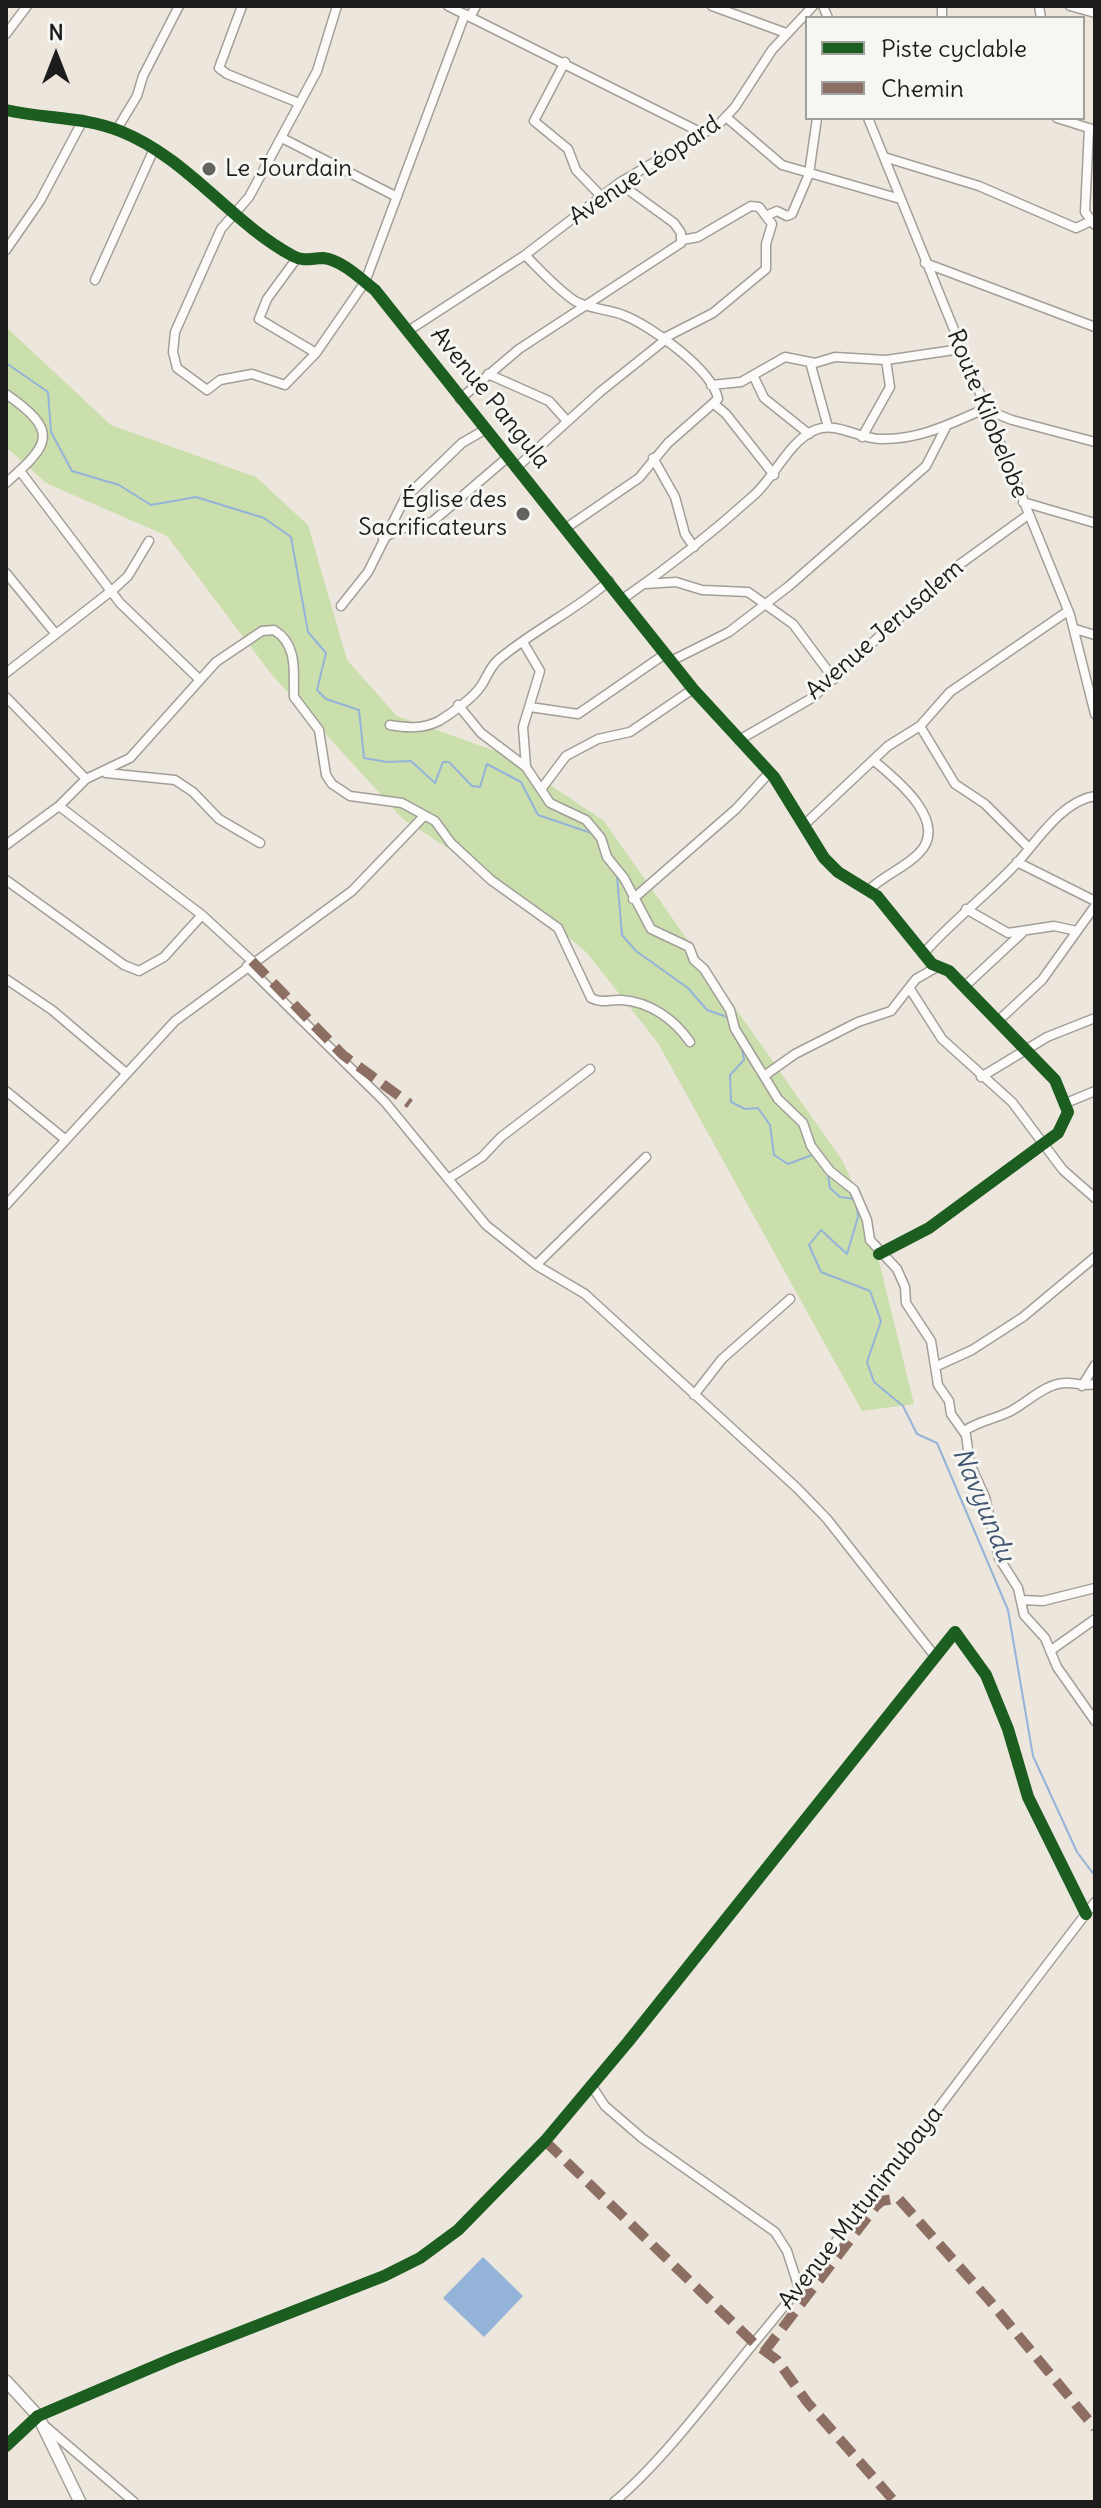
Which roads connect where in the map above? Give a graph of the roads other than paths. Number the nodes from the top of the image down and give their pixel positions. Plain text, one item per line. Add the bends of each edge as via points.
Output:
1 (27, 6) edge
2 (179, 6) edge
3 (242, 6) edge
4 (337, 6) edge
5 (448, 6) edge
6 (476, 6) edge
7 (712, 6) edge
8 (813, 6) edge
9 (1070, 6) edge
10 (1095, 13) edge
11 (467, 16) junction
12 (786, 33) junction
13 (6, 34) edge
14 (565, 62) junction
15 (299, 103) junction
16 (6, 110) edge
17 (726, 117) junction
18 (83, 120) junction
19 (817, 120) edge
20 (869, 120) edge
21 (1063, 120) edge
22 (117, 129) junction
23 (1092, 129) edge
24 (702, 133) junction
25 (282, 138) junction
26 (154, 149) junction
27 (884, 157) junction
28 (809, 174) junction
29 (619, 183) junction
30 (601, 196) junction
31 (397, 197) junction
32 (897, 198) junction
33 (231, 214) junction
34 (768, 215) junction
35 (1092, 224) edge
36 (682, 240) junction
37 (6, 250) edge
38 (525, 255) junction
39 (297, 258) junction
40 (925, 263) junction
41 (95, 280) dead end
42 (365, 282) junction
43 (584, 305) junction
44 (1095, 327) edge
45 (408, 331) junction
46 (664, 339) junction
47 (961, 349) junction
48 (316, 353) junction
49 (886, 360) junction
50 (810, 362) junction
51 (488, 374) junction
52 (754, 377) junction
53 (711, 385) junction
54 (6, 394) edge
55 (460, 399) junction
56 (713, 403) junction
57 (984, 409) junction
58 (567, 421) junction
59 (946, 426) junction
60 (828, 427) junction
61 (486, 429) junction
62 (809, 434) junction
63 (862, 437) junction
64 (1095, 442) edge
65 (508, 457) junction
66 (653, 458) junction
67 (516, 468) junction
68 (20, 471) junction
69 (774, 475) junction
70 (6, 483) edge
71 (1023, 502) junction
72 (1028, 515) junction
73 (1095, 523) edge
74 (566, 528) junction
75 (382, 539) junction
76 (149, 541) dead end
77 (694, 547) junction
78 (6, 573) edge
79 (609, 581) junction
80 (644, 584) junction
81 (109, 591) junction
82 (624, 598) junction
83 (764, 604) junction
84 (341, 606) dead end
85 (1068, 611) junction
86 (1075, 629) junction
87 (55, 633) junction
88 (1095, 635) edge
89 (523, 642) junction
90 (668, 658) junction
91 (6, 673) edge
92 (199, 679) junction
93 (834, 679) junction
94 (693, 689) junction
95 (6, 697) edge
96 (458, 705) junction
97 (530, 707) junction
98 (1095, 714) edge
99 (390, 725) dead end
100 (920, 726) junction
101 (739, 740) junction
102 (873, 760) junction
103 (526, 767) junction
104 (101, 773) junction
105 (769, 773) junction
106 (86, 779) junction
107 (542, 788) junction
108 (1095, 796) edge
109 (59, 806) junction
110 (424, 816) junction
111 (804, 825) junction
112 (6, 828) edge
113 (16, 837) junction
114 (260, 843) dead end
115 (6, 845) edge
116 (1028, 847) junction
117 (1017, 862) junction
118 (6, 880) edge
119 (869, 890) junction
120 (633, 899) junction
121 (1095, 904) edge
122 (966, 909) junction
123 (202, 915) junction
124 (1077, 931) junction
125 (1023, 932) junction
126 (923, 954) junction
127 (250, 964) junction
128 (937, 967) junction
129 (6, 979) edge
130 (964, 987) junction
131 (910, 989) junction
132 (1095, 1018) edge
133 (998, 1021) junction
134 (690, 1042) dead end
135 (1024, 1049) junction
136 (590, 1069) dead end
137 (125, 1072) junction
138 (764, 1076) junction
139 (981, 1077) junction
140 (6, 1091) edge
141 (1095, 1091) edge
142 (1066, 1103) junction
143 (66, 1140) junction
144 (1044, 1144) junction
145 (646, 1157) dead end
146 (448, 1179) junction
147 (1095, 1198) edge
148 (7, 1203) edge
149 (879, 1254) junction
150 (1095, 1257) edge
151 (536, 1265) junction
152 (790, 1299) dead end
153 (1095, 1365) edge
154 (937, 1366) junction
155 (1095, 1384) edge
156 (1081, 1387) junction
157 (694, 1395) junction
158 (964, 1431) junction
159 (1095, 1588) edge
160 (1022, 1600) junction
161 (1095, 1619) edge
162 (1050, 1651) junction
163 (934, 1655) junction
164 (1095, 1721) edge
165 (1095, 1902) edge
166 (1086, 1914) junction
167 (591, 2085) junction
168 (799, 2288) junction
169 (6, 2381) edge
170 (41, 2421) junction
171 (6, 2446) edge
172 (80, 2502) edge
173 (134, 2502) edge
174 (614, 2502) edge

1 - 13 street
2 - 22 street
3 - 15 street via 219,68
4 - 15 street via 317,71
5 - 11 street
6 - 11 street
7 - 12 street
8 - 12 street, Avenue Léopard
9 - 10 street
11 - 14 street
11 - 31 street
12 - 17 street, Avenue Léopard
14 - 24 street
14 - 30 street via 534,121 568,149 576,170
15 - 25 street
16 - 18 street, Avenue Pangula
17 - 24 street, Avenue Léopard
17 - 28 street via 773,160
18 - 22 street, Avenue Pangula
18 - 37 street via 40,201
19 - 28 street
20 - 27 street, Route Kilobelobe
21 - 23 street
22 - 26 street, Avenue Pangula
23 - 35 street via 1085,212
24 - 29 street, Avenue Léopard
25 - 31 street
25 - 33 street via 249,197
26 - 33 street, Avenue Pangula
26 - 41 street
27 - 32 street, Route Kilobelobe
27 - 35 street via 979,186 1076,228
28 - 32 street
28 - 34 street via 791,215
29 - 30 street, Avenue Léopard
29 - 36 street via 674,223
30 - 38 street, Avenue Léopard
31 - 42 street
32 - 40 street, Route Kilobelobe
33 - 39 street, Avenue Pangula
33 - 48 street via 177,326 172,345 177,368 207,390 220,380 252,374 285,385
34 - 36 street via 759,207 747,207 698,237
34 - 46 street via 772,224 766,269 713,313
36 - 43 street
38 - 43 street
38 - 45 street, Avenue Léopard
39 - 42 street, Avenue Pangula via 328,260
39 - 48 street via 259,319
40 - 44 street
40 - 47 street, Route Kilobelobe
42 - 45 street, Avenue Pangula
42 - 48 street
43 - 46 street via 624,315
43 - 51 street
45 - 55 street, Avenue Pangula
46 - 53 street
46 - 58 street
47 - 49 street
47 - 57 street, Route Kilobelobe
49 - 50 street via 835,357
49 - 63 street via 890,387
50 - 52 street via 779,359
50 - 60 street
51 - 55 street
51 - 58 street via 549,401
52 - 53 street
52 - 62 street via 764,398
53 - 56 street via 717,395
54 - 68 street via 37,420 44,437 41,450
55 - 61 street, Avenue Pangula
56 - 66 street
56 - 69 street
57 - 59 street
57 - 64 street
57 - 71 street, Route Kilobelobe
58 - 67 street
59 - 63 street via 902,439
59 - 83 street via 915,477
60 - 62 street
60 - 63 street
61 - 65 street, Avenue Pangula
61 - 75 street via 462,443 405,498
62 - 69 street
65 - 67 street, Avenue Pangula
65 - 75 street via 432,522
66 - 74 street via 639,478
66 - 77 street
67 - 74 street, Avenue Pangula
68 - 70 street
68 - 81 street
69 - 77 street
71 - 72 street, Route Kilobelobe
71 - 73 street
72 - 85 street, Route Kilobelobe
72 - 93 street, Avenue Jerusalem via 952,570
74 - 79 street, Avenue Pangula
75 - 84 street via 368,572
76 - 81 street via 128,576
77 - 80 street
78 - 87 street
79 - 82 street, Avenue Pangula
79 - 89 street
80 - 82 street
80 - 83 street via 738,589
81 - 87 street
81 - 92 street
82 - 90 street, Avenue Pangula
83 - 90 street via 729,632
83 - 93 street via 793,624
85 - 86 street, Route Kilobelobe
85 - 100 street via 950,692
86 - 88 street
86 - 98 street, Route Kilobelobe
87 - 91 street
89 - 96 street via 493,665 476,692
89 - 97 street via 540,671
90 - 94 street, Avenue Pangula
90 - 97 street via 578,714
92 - 104 street via 130,758
92 - 110 street via 262,631 277,632 292,656 294,697 319,730 328,780 344,794 402,803
93 - 101 street, Avenue Jerusalem via 812,698
94 - 101 street, Avenue Pangula
94 - 107 street via 630,732 598,739 566,756
95 - 106 street
96 - 99 street via 430,725
96 - 103 street via 481,733
97 - 103 street via 523,727
100 - 102 street
100 - 116 street via 955,784 985,804
101 - 105 street, Avenue Pangula
102 - 111 street
102 - 119 street via 928,820 930,832 921,852
103 - 107 street
104 - 106 street
104 - 114 street via 175,780 219,819
105 - 111 street, Avenue Pangula
105 - 120 street
106 - 109 street
107 - 120 street via 550,803 586,820 601,838
108 - 116 street via 1080,799
109 - 113 street
109 - 123 street
110 - 127 street via 360,884
110 - 134 street via 491,880 558,928 591,998 623,1000 654,1010
111 - 119 street, Avenue Pangula via 831,866
112 - 113 street
113 - 115 street
116 - 117 street
117 - 121 street
117 - 122 street
118 - 123 street via 139,971 164,957
119 - 126 street
120 - 138 street via 651,929 689,947
121 - 124 street
122 - 125 street via 996,929
122 - 126 street
123 - 127 street
124 - 125 street via 1054,926
124 - 133 street via 1035,988
125 - 130 street
126 - 128 street
127 - 137 street via 175,1021
127 - 146 street via 385,1102
128 - 130 street
128 - 131 street
129 - 137 street via 42,1002
130 - 133 street
131 - 138 street via 887,1014 858,1022
131 - 139 street via 942,1039
132 - 135 street
133 - 135 street
135 - 139 street
135 - 142 street via 1055,1080
136 - 146 street
137 - 143 street
138 - 149 street via 803,1123 814,1152 854,1190
139 - 144 street via 1012,1102
140 - 143 street
141 - 142 street
142 - 144 street via 1065,1123
143 - 148 street
144 - 147 street via 1063,1170
144 - 149 street via 929,1228
145 - 151 street
146 - 151 street via 486,1225
149 - 154 street via 897,1269 906,1303 927,1334
150 - 154 street via 1023,1317
151 - 157 street via 585,1294
152 - 157 street via 722,1359
153 - 156 street
154 - 158 street via 938,1385
155 - 156 street
156 - 158 street via 1052,1387
157 - 163 street via 827,1519
158 - 160 street via 999,1558
159 - 160 street via 1043,1601
160 - 162 street via 1024,1615
161 - 162 street
162 - 164 street
163 - 166 street via 955,1632 986,1675 1028,1797
163 - 167 street
165 - 166 street, Avenue Mutunimubaya
166 - 168 street, Avenue Mutunimubaya
167 - 168 street via 605,2106 642,2138 775,2232
167 - 170 street via 458,2230 420,2258 174,2358
168 - 174 street, Avenue Mutunimubaya via 693,2417
169 - 170 main road
170 - 171 street
170 - 172 main road
170 - 173 street

